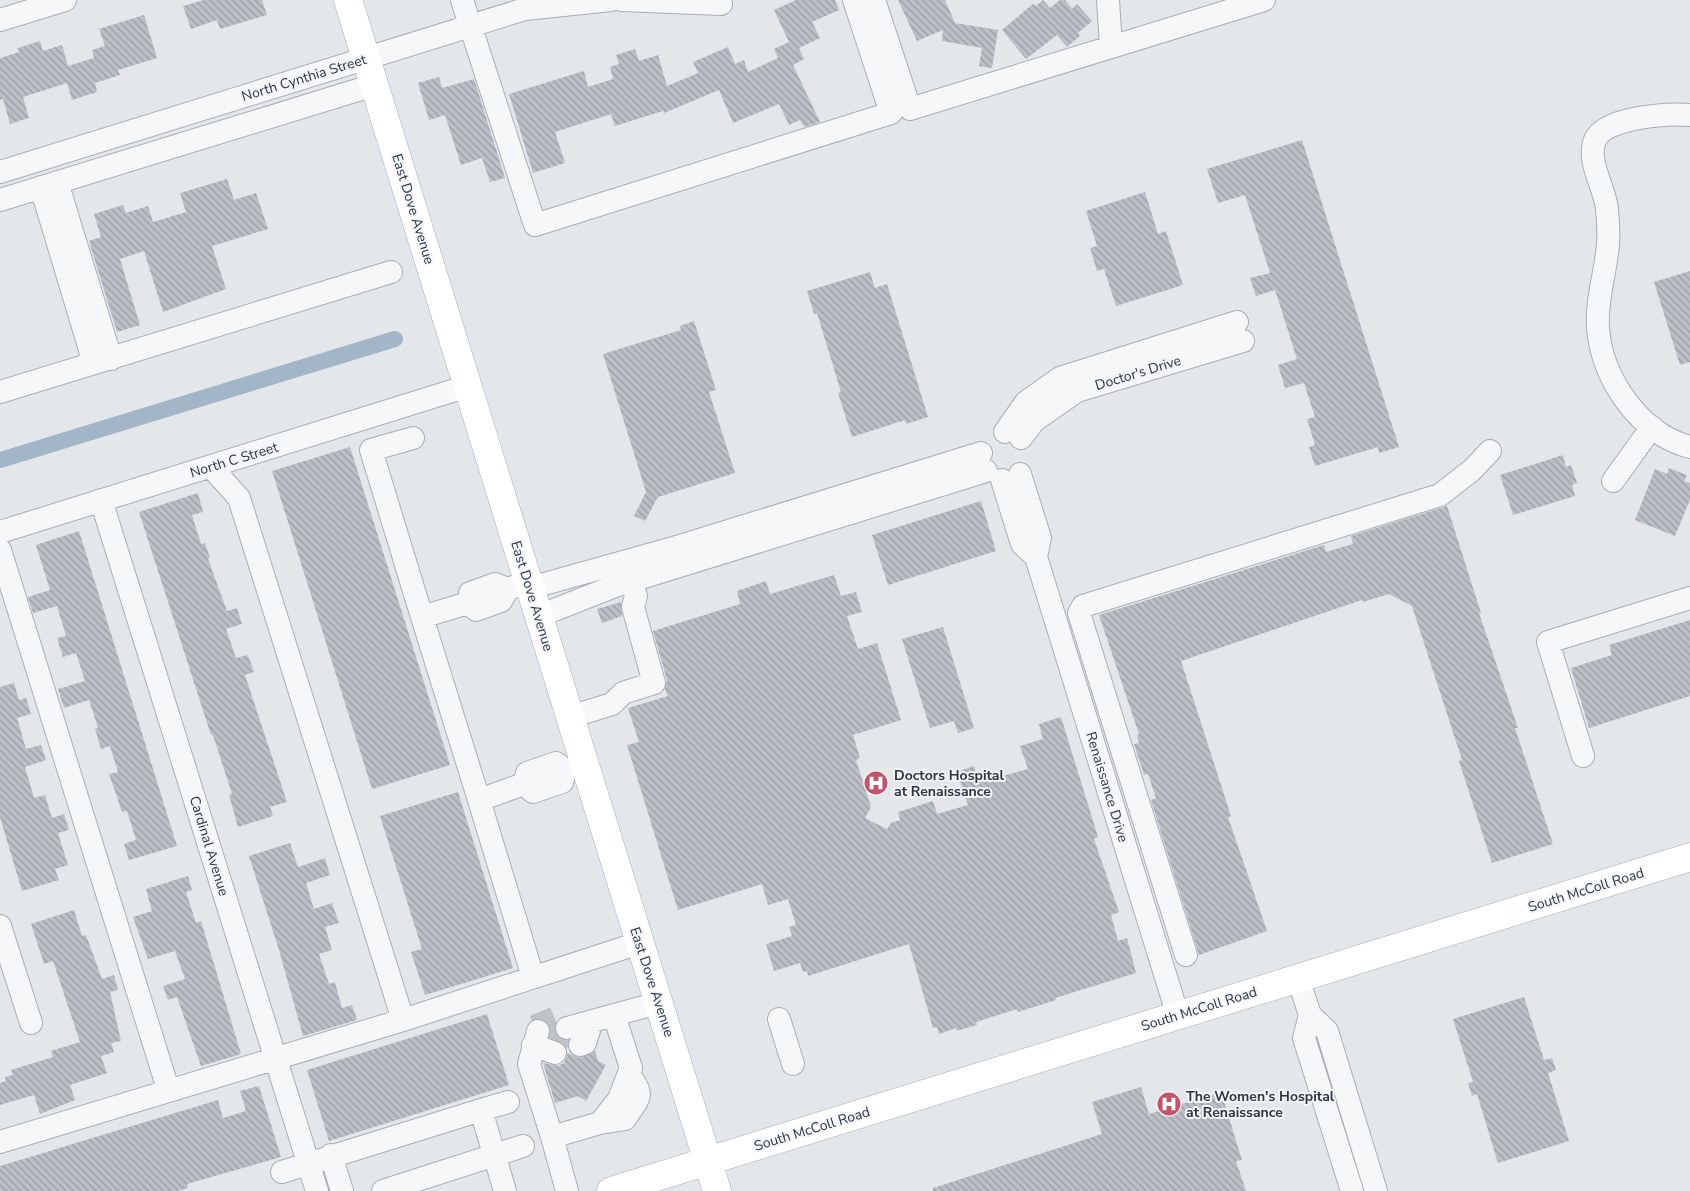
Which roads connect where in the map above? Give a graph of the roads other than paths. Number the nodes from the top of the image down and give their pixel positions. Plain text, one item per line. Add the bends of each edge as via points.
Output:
1 (66, 0) edge
2 (348, 0) edge
3 (462, 0) edge
4 (611, 0) edge
5 (622, 0) edge
6 (854, 0) edge
7 (874, 0) edge
8 (1108, 0) edge
9 (1264, 0) edge
10 (721, 4) dead end
11 (0, 20) edge
12 (471, 26) junction
13 (1111, 47) junction
14 (366, 59) junction
15 (374, 85) junction
16 (1690, 115) edge
17 (0, 172) edge
18 (49, 185) junction
19 (0, 200) edge
20 (391, 272) dead end
21 (1240, 332) dead end
22 (102, 361) junction
23 (468, 386) junction
24 (0, 392) edge
25 (362, 421) junction
26 (1021, 425) junction
27 (1652, 427) junction
28 (413, 438) dead end
29 (1690, 447) edge
30 (371, 450) junction
31 (1490, 451) dead end
32 (211, 467) junction
33 (997, 470) junction
34 (1613, 481) dead end
35 (101, 500) junction
36 (0, 532) edge
37 (0, 550) edge
38 (628, 571) junction
39 (522, 586) junction
40 (1690, 598) edge
41 (1079, 613) junction
42 (539, 616) junction
43 (422, 617) junction
44 (1055, 620) junction
45 (570, 717) junction
46 (1114, 724) junction
47 (1090, 731) junction
48 (1583, 756) dead end
49 (574, 767) junction
50 (479, 800) junction
51 (1148, 833) junction
52 (1124, 840) junction
53 (1690, 857) edge
54 (0, 926) edge
55 (639, 944) junction
56 (1186, 955) dead end
57 (533, 977) junction
58 (1298, 978) junction
59 (658, 1003) junction
60 (614, 1014) junction
61 (1310, 1015) junction
62 (1178, 1016) junction
63 (779, 1019) dead end
64 (403, 1020) junction
65 (592, 1021) junction
66 (31, 1023) dead end
67 (543, 1041) tunnel mouth
68 (275, 1058) junction
69 (792, 1064) dead end
70 (168, 1089) junction
71 (508, 1102) dead end
72 (481, 1110) junction
73 (552, 1137) junction
74 (0, 1142) edge
75 (523, 1146) dead end
76 (494, 1155) junction
77 (331, 1156) junction
78 (707, 1161) junction
79 (308, 1162) junction
80 (282, 1172) dead end
81 (317, 1191) edge
82 (342, 1191) edge
83 (383, 1191) edge
84 (505, 1191) edge
85 (567, 1191) edge
86 (611, 1191) edge
87 (717, 1191) edge
88 (1352, 1191) edge
89 (1376, 1191) edge

1 - 11 street
2 - 14 main road, East Dove Avenue
3 - 12 street
4 - 12 street, North Cynthia Street via 525,9
5 - 10 street
6 - 12 street via 892,113 535,225
7 - 13 street via 910,109
8 - 13 street
9 - 13 street
12 - 14 street, North Cynthia Street
14 - 15 main road, East Dove Avenue
14 - 17 street, North Cynthia Street
15 - 18 street, North Cynthia Street
15 - 23 main road, East Dove Avenue
16 - 27 street via 1658,114 1604,129 1595,140 1593,155 1607,207 1608,244 1598,328 1604,356 1627,404
18 - 19 street, North Cynthia Street
18 - 22 street
20 - 22 street
21 - 26 street, Doctor's Drive via 1074,382
22 - 24 street
23 - 25 street, North C Street
23 - 39 main road, East Dove Avenue
25 - 30 street
25 - 32 street, North C Street
26 - 33 street, Doctor's Drive via 987,439
26 - 33 street via 1029,458 1026,466
27 - 29 street
27 - 34 street
28 - 30 street
30 - 43 street
31 - 41 street via 1440,495 1083,606
32 - 35 street, North C Street
32 - 64 street via 239,498
33 - 38 street via 898,489
33 - 44 street, Renaissance Drive via 1022,544 1036,557
35 - 36 street, North C Street
35 - 68 street, Cardinal Avenue
37 - 70 street
38 - 39 street
38 - 42 street
38 - 45 street via 636,596 633,607 654,683 623,693 612,704
39 - 42 main road, East Dove Avenue
39 - 43 street via 495,584 470,593 468,603
40 - 48 street via 1548,642
41 - 44 street
41 - 46 street
42 - 45 main road, East Dove Avenue
43 - 50 street
44 - 47 street, Renaissance Drive
45 - 49 main road, East Dove Avenue
46 - 47 street
46 - 51 street
47 - 52 street, Renaissance Drive
49 - 50 street via 556,763 527,773 524,784
49 - 55 main road, East Dove Avenue
50 - 57 street
51 - 52 street
51 - 56 street
52 - 62 street, Renaissance Drive
53 - 58 main road, South McColl Road
54 - 66 street
55 - 57 street
55 - 59 main road, East Dove Avenue
57 - 64 street
58 - 61 street
58 - 62 main road, South McColl Road
59 - 60 street
59 - 78 main road, East Dove Avenue
60 - 65 street
60 - 73 street via 631,1068 619,1099 600,1123
61 - 88 street via 1304,1038
61 - 89 street via 1327,1031
62 - 78 main road, South McColl Road
63 - 69 street
64 - 68 street
65 - 65 street via 585,1043 570,1031 572,1011
67 - 73 street via 529,1064
68 - 70 street
68 - 79 street, Cardinal Avenue
70 - 74 street
71 - 72 street
72 - 76 street
72 - 77 street
73 - 85 street
75 - 76 street
76 - 83 street
76 - 84 street
77 - 79 street
77 - 82 street
78 - 86 main road, South McColl Road
78 - 87 main road, East Dove Avenue
79 - 80 street
79 - 81 street, Cardinal Avenue

